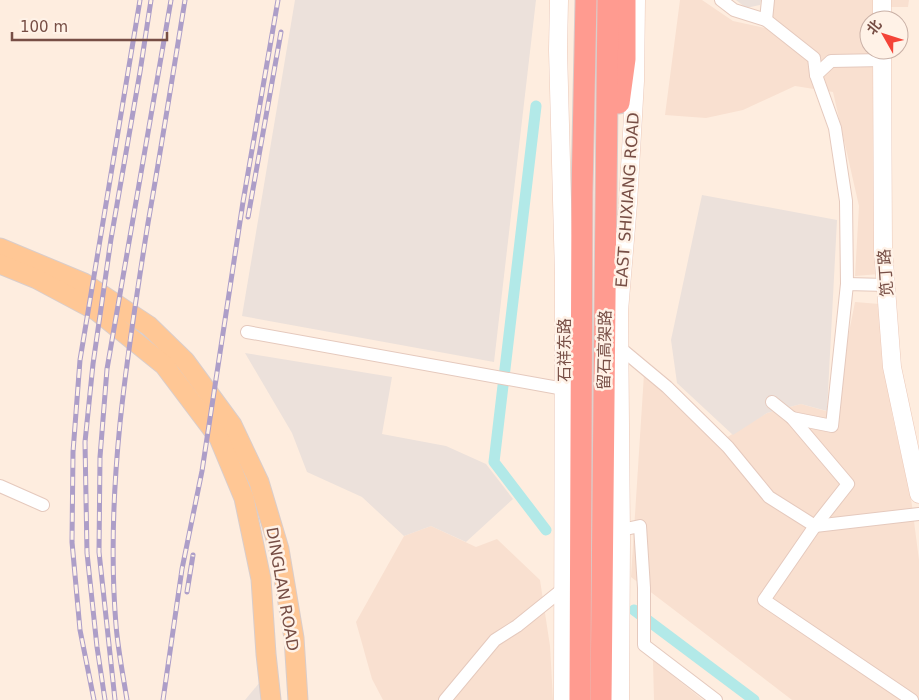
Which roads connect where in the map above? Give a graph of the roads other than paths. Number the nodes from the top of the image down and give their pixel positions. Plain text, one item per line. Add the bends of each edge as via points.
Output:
1 (559, 0) edge
2 (573, 0) edge
3 (586, 0) edge
4 (608, 0) edge
5 (625, 0) edge
6 (636, 0) edge
7 (722, 0) edge
8 (768, 0) edge
9 (766, 20) junction
10 (859, 58) edge
11 (882, 60) edge
12 (816, 75) junction
13 (607, 183) junction
14 (582, 193) junction
15 (0, 248) edge
16 (0, 264) edge
17 (847, 284) junction
18 (886, 285) junction
19 (247, 332) dead end
20 (619, 347) junction
21 (573, 387) junction
22 (772, 402) dead end
23 (792, 418) junction
24 (0, 486) edge
25 (919, 494) edge
26 (43, 505) dead end
27 (919, 514) edge
28 (815, 526) junction
29 (621, 530) junction
30 (563, 589) junction
31 (271, 700) edge
32 (298, 700) edge
33 (445, 700) edge
34 (563, 700) edge
35 (580, 700) edge
36 (601, 700) edge
37 (620, 700) edge
38 (716, 700) edge
39 (912, 700) edge

1 - 21 main road, 石祥东路 via 564,275
2 - 14 highway via 572,129
3 - 14 highway, 留石高架路
4 - 13 highway, 留石高架路
5 - 13 highway via 625,59
6 - 20 main road, EAST SHIXIANG ROAD via 635,81
7 - 9 street via 734,10
8 - 9 street
9 - 12 street via 814,58
10 - 12 street via 831,61
11 - 18 main road, 笕丁路
12 - 17 street via 835,128 846,201
13 - 36 highway, 留石高架路
14 - 21 highway, 留石高架路
15 - 32 main road, DINGLAN ROAD via 84,283 148,326 185,361 232,425 259,482 279,549 294,638
16 - 31 main road, DINGLAN ROAD via 37,279 97,311 164,365 219,438 244,498 261,579
17 - 18 street
17 - 23 street via 832,426
18 - 25 main road, 笕丁路 via 892,367
19 - 21 street via 526,382
20 - 28 street via 667,387 728,447 769,497
20 - 29 main road, EAST SHIXIANG ROAD
21 - 30 main road, 石祥东路
21 - 35 highway, 留石高架路
22 - 23 street
23 - 28 street via 848,484
24 - 26 street
27 - 28 street
28 - 39 street via 764,600
29 - 37 main road, EAST SHIXIANG ROAD
29 - 38 street via 640,526 644,645
30 - 33 street via 495,640
30 - 34 main road, 石祥东路

